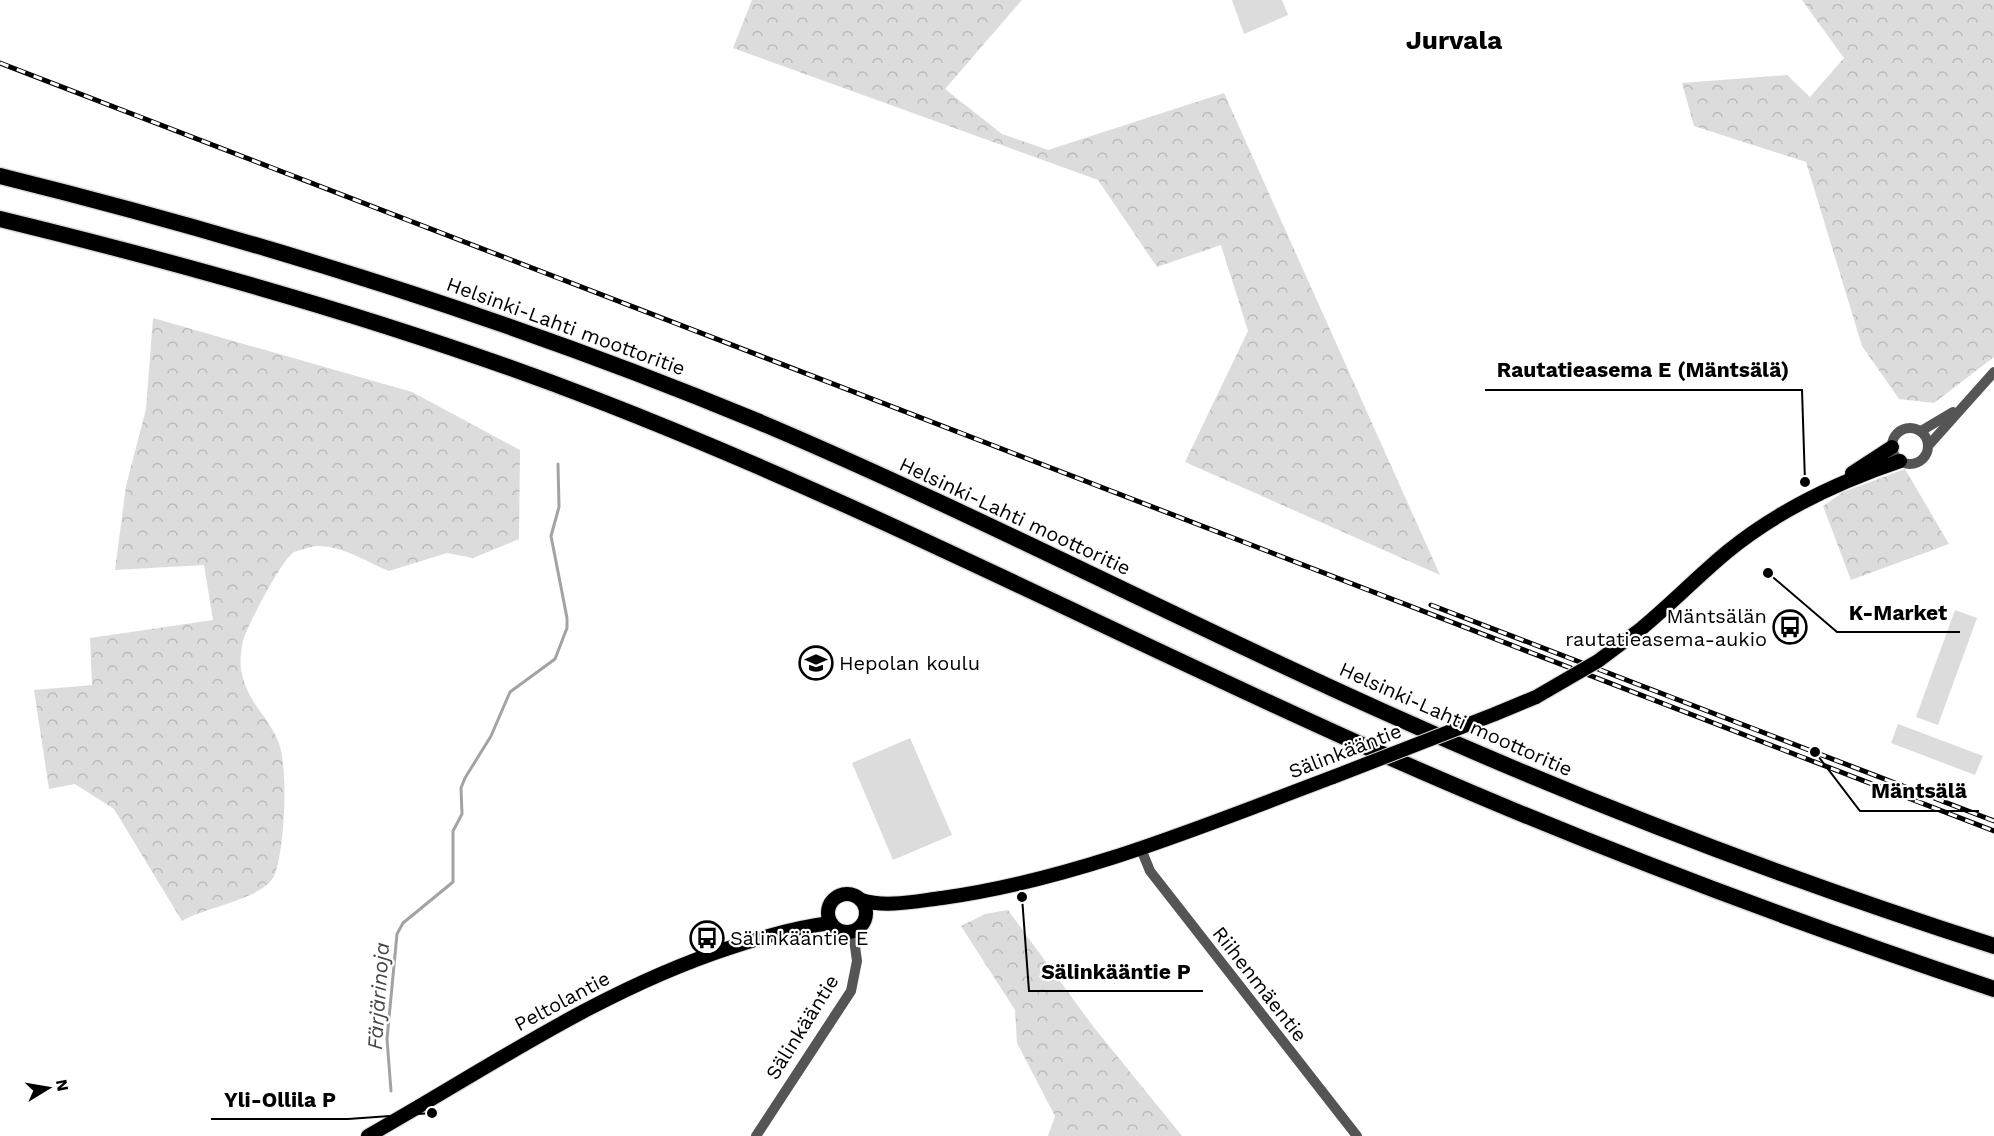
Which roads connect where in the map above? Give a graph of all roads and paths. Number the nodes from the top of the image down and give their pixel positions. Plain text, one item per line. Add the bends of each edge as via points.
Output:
1 (0, 176) edge
2 (0, 219) edge
3 (1994, 372) edge
4 (1961, 407) junction
5 (1921, 431) junction
6 (1928, 446) junction
7 (1892, 447) junction
8 (1900, 461) junction
9 (1841, 482) junction
10 (1141, 849) junction
11 (861, 900) junction
12 (909, 902) junction
13 (829, 917) junction
14 (865, 921) junction
15 (853, 932) junction
16 (1994, 946) edge
17 (1994, 989) edge
18 (368, 1136) edge
19 (756, 1136) edge
20 (1357, 1136) edge

1 - 16 highway, Helsinki-Lahti moottoritie via 291,254 455,306 613,364 770,427 1378,710 1551,784 1745,860
2 - 17 highway via 311,302 596,400 868,516 1350,740 1517,813 1743,903
3 - 4 street
4 - 5 street
4 - 6 street
5 - 6 street
5 - 7 street via 1901,430
6 - 8 street via 1920,461
7 - 8 street
7 - 9 main road, Sälinkääntie
8 - 9 main road, Sälinkääntie
9 - 10 main road, Sälinkääntie, bridge via 1798,504 1727,552 1642,628 1598,661 1536,697
10 - 12 main road, Sälinkääntie via 1009,887
10 - 20 street, Riihenmäentie via 1150,871
11 - 12 main road, Sälinkääntie via 873,904
11 - 13 main road via 851,894 839,896 830,905
11 - 14 main road via 866,910
12 - 14 main road, Sälinkääntie
13 - 15 main road via 840,931
13 - 18 main road, Peltolantie via 684,964 617,993 562,1021
14 - 15 main road
15 - 19 street, Sälinkääntie via 857,961 851,991

